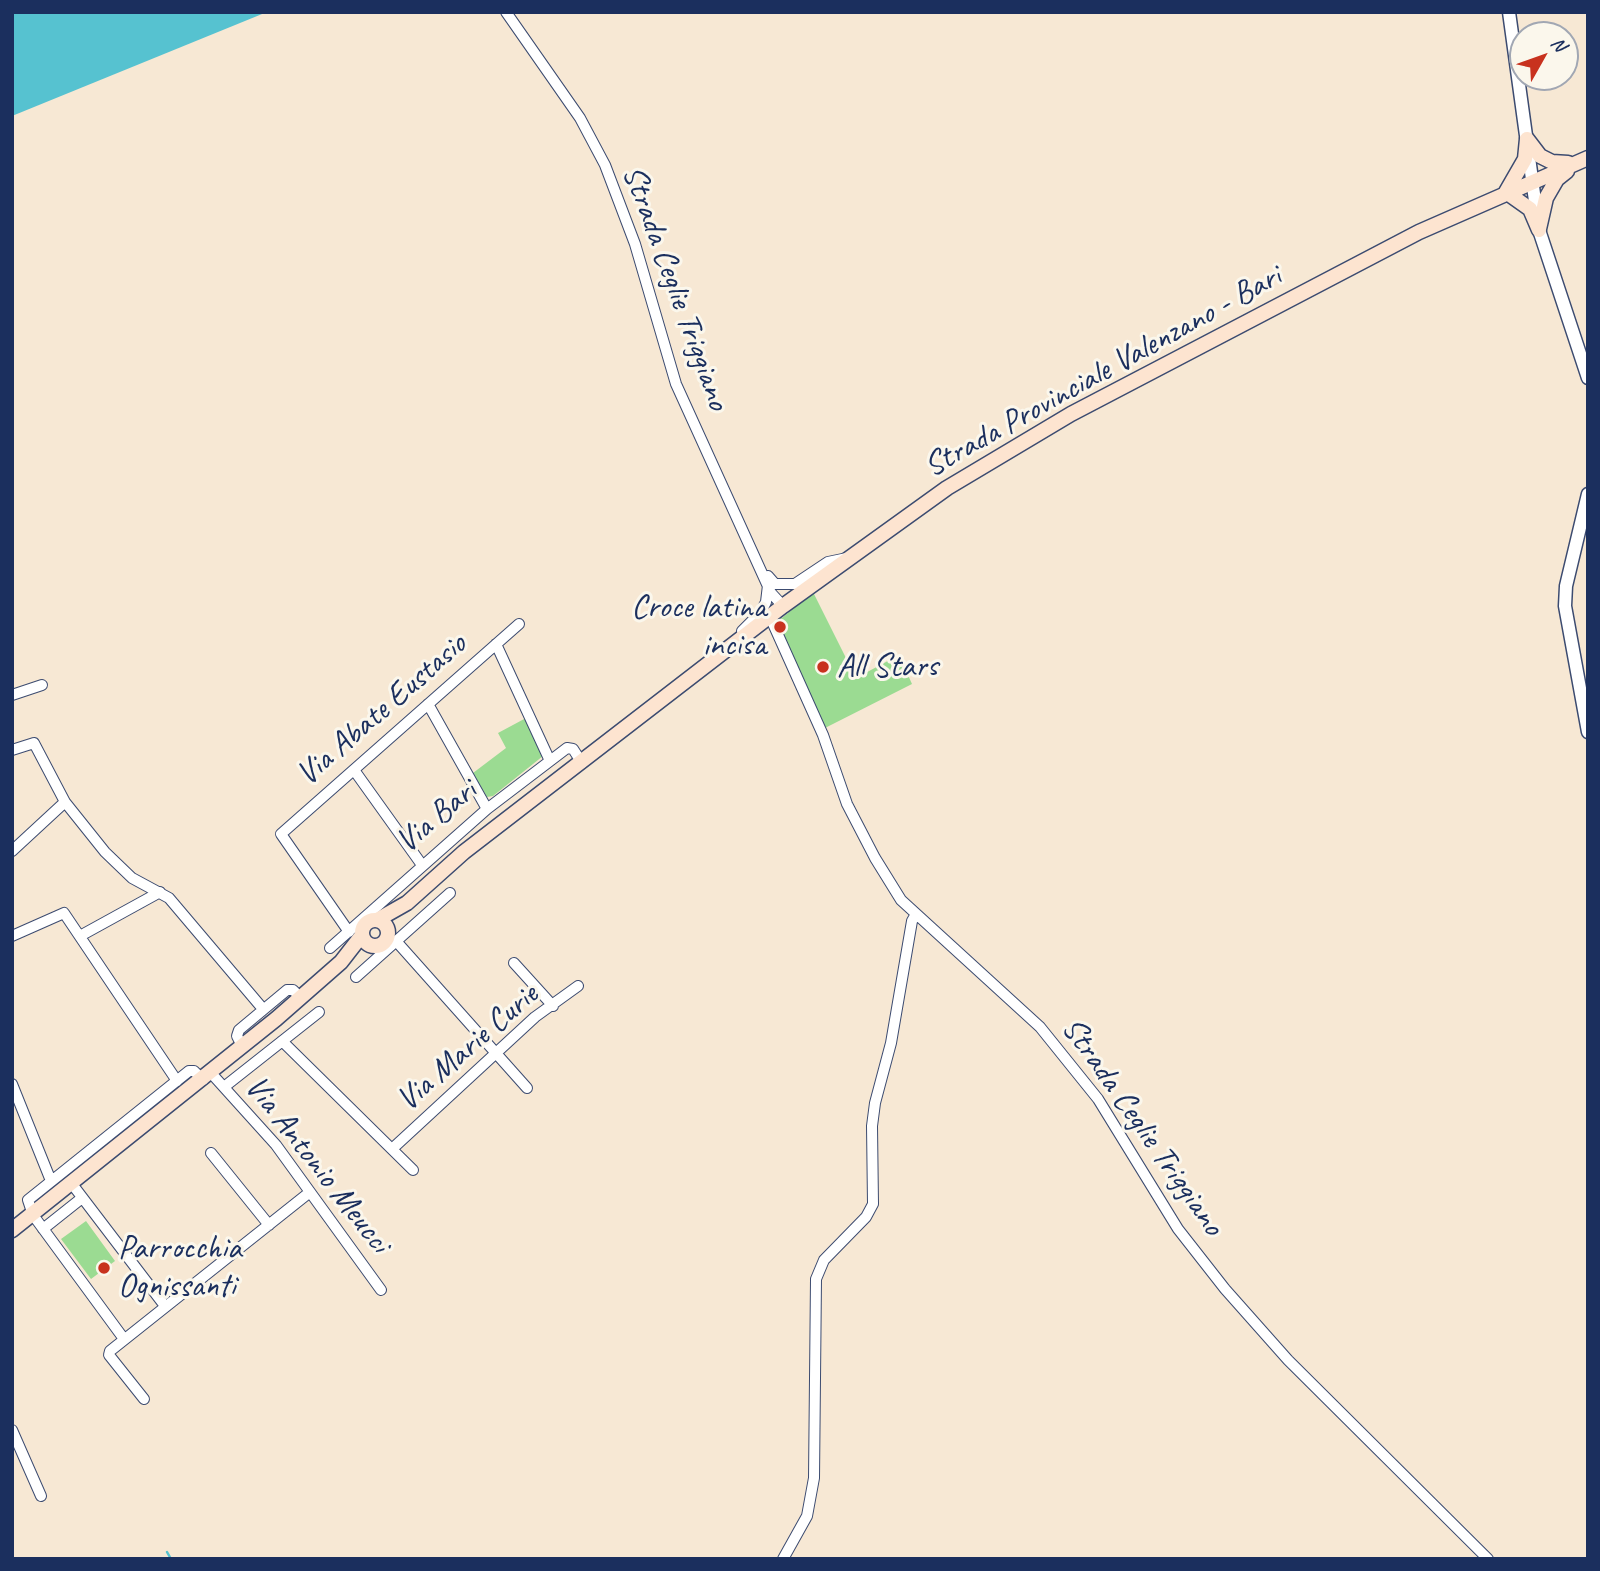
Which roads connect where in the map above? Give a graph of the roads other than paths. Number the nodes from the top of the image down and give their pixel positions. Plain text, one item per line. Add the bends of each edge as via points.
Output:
1 (1509, 12) edge
2 (508, 16) edge
3 (1527, 139) junction
4 (1582, 161) edge
5 (1534, 180) junction
6 (1506, 192) junction
7 (1539, 230) junction
8 (1588, 378) edge
9 (1588, 494) edge
10 (848, 558) junction
11 (771, 584) junction
12 (783, 607) junction
13 (770, 617) junction
14 (519, 624) dead end
15 (496, 644) junction
16 (730, 649) junction
17 (42, 685) dead end
18 (12, 695) edge
19 (428, 704) junction
20 (653, 707) joint
21 (1588, 732) edge
22 (12, 751) edge
23 (550, 761) junction
24 (582, 762) junction
25 (354, 770) junction
26 (530, 777) junction
27 (542, 793) junction
28 (65, 802) junction
29 (487, 809) junction
30 (12, 851) edge
31 (422, 865) junction
32 (160, 892) junction
33 (450, 893) dead end
34 (916, 914) junction
35 (374, 934) junction
36 (12, 936) edge
37 (80, 936) junction
38 (330, 948) dead end
39 (514, 964) dead end
40 (356, 977) dead end
41 (578, 986) dead end
42 (301, 998) junction
43 (553, 1006) junction
44 (263, 1009) junction
45 (319, 1012) dead end
46 (276, 1019) junction
47 (286, 1038) junction
48 (246, 1044) junction
49 (496, 1053) junction
50 (262, 1057) junction
51 (207, 1077) junction
52 (177, 1081) junction
53 (12, 1084) edge
54 (224, 1087) junction
55 (527, 1088) dead end
56 (392, 1149) junction
57 (211, 1153) dead end
58 (412, 1170) dead end
59 (51, 1181) junction
60 (72, 1184) junction
61 (310, 1192) junction
62 (82, 1198) junction
63 (33, 1215) junction
64 (269, 1225) junction
65 (43, 1228) junction
66 (12, 1230) edge
67 (381, 1290) dead end
68 (164, 1306) junction
69 (124, 1339) junction
70 (144, 1399) dead end
71 (13, 1437) edge
72 (41, 1496) dead end
73 (783, 1559) edge
74 (1488, 1559) edge

1 - 3 street
2 - 11 street, Strada Ceglie Triggiano via 580,118 605,166 632,233 676,384
3 - 4 main road via 1540,156 1552,162
3 - 5 street
3 - 6 main road via 1525,159
4 - 5 main road, Strada Provinciale Valenzano - Bari
4 - 7 main road via 1557,180 1546,198
5 - 6 main road, Strada Provinciale Valenzano - Bari
5 - 7 street
6 - 7 main road via 1530,209
6 - 10 main road, Strada Provinciale Valenzano - Bari via 1419,232 1071,414 947,488
7 - 8 street
9 - 21 street via 1565,606
10 - 11 street via 828,562 795,584
10 - 12 main road, Strada Provinciale Valenzano - Bari
11 - 12 street, Strada Ceglie Triggiano
11 - 16 street via 760,613
12 - 13 main road, Strada Provinciale Valenzano - Bari
13 - 16 main road, Strada Provinciale Valenzano - Bari
13 - 34 street, Strada Ceglie Triggiano via 860,831 901,900
14 - 15 street, Via Abate Eustasio
15 - 19 street, Via Abate Eustasio
15 - 23 street
16 - 20 main road, Strada Provinciale Valenzano - Bari
17 - 18 street
19 - 25 street, Via Abate Eustasio
19 - 29 street
20 - 24 main road, Via Bari
22 - 28 street via 34,743
23 - 24 street, Via Bari via 569,747
23 - 26 street, Via Bari
24 - 27 main road, Via Bari
25 - 31 street
25 - 35 street, Via Abate Eustasio via 281,834
26 - 27 street
26 - 29 street, Via Bari
27 - 35 main road, Via Bari via 464,852
28 - 30 street
28 - 32 street via 122,870
29 - 31 street, Via Bari
31 - 35 street, Via Bari
32 - 37 street
32 - 44 street
33 - 35 street, Via Bari
34 - 73 street via 875,1103 873,1204 824,1259 816,1279 814,1478 807,1516
34 - 74 street, Strada Ceglie Triggiano via 1040,1027 1098,1099 1178,1229 1225,1289 1289,1360
35 - 38 street, Via Bari
35 - 40 street, Via Bari
35 - 42 main road, Via Bari
35 - 49 street
36 - 37 street via 64,913
37 - 52 street
39 - 43 street
41 - 43 street, Via Marie Curie
42 - 44 street, Via Bari via 289,990
42 - 46 main road, Via Bari
43 - 49 street, Via Marie Curie
44 - 48 street, Via Bari via 237,1032
45 - 47 street
46 - 47 street
46 - 48 main road, Via Bari
47 - 50 street
47 - 56 street
48 - 50 street
48 - 51 main road, Via Bari
49 - 55 street
49 - 56 street, Via Marie Curie
50 - 54 street
51 - 52 street via 191,1070
51 - 54 street, Via Antonio Meucci
51 - 60 main road, Via Bari
52 - 59 street
53 - 59 street
54 - 61 street, Via Antonio Meucci
56 - 58 street
57 - 64 street
59 - 63 street via 28,1200
60 - 62 street
60 - 63 main road, Via Bari
61 - 64 street
61 - 67 street, Via Antonio Meucci
62 - 65 street
62 - 68 street
63 - 65 street
63 - 66 main road, Via Bari
64 - 68 street
65 - 69 street
68 - 69 street
69 - 70 street via 109,1355
71 - 72 street

